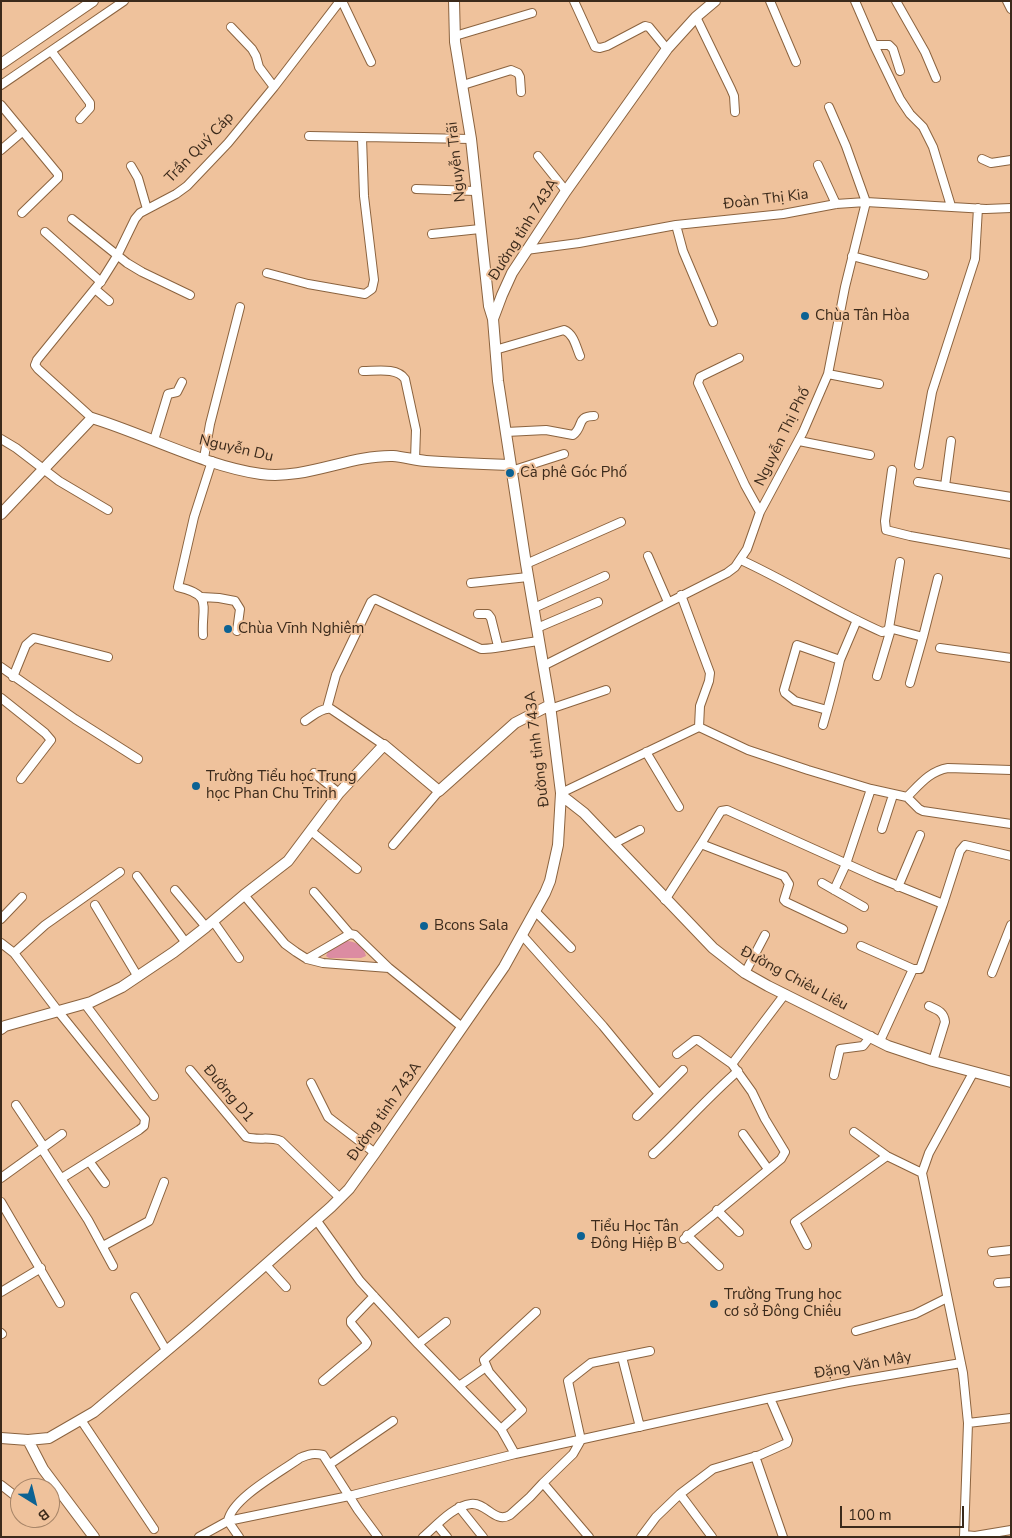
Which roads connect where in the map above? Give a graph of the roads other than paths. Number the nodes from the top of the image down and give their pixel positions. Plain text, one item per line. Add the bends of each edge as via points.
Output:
1 (93, 1) edge
2 (124, 1) edge
3 (341, 1) edge
4 (454, 1) edge
5 (574, 1) edge
6 (715, 1) edge
7 (770, 1) edge
8 (855, 1) edge
9 (896, 1) edge
10 (1007, 1) edge
11 (1011, 9) edge
12 (532, 13) dead end
13 (696, 17) junction
14 (232, 28) dead end
15 (455, 36) junction
16 (874, 45) junction
17 (667, 49) junction
18 (52, 52) junction
19 (372, 62) dead end
20 (796, 62) dead end
21 (1, 63) edge
22 (900, 70) dead end
23 (936, 78) dead end
24 (1, 85) edge
25 (463, 85) junction
26 (274, 87) junction
27 (521, 92) dead end
28 (1, 105) edge
29 (829, 107) dead end
30 (735, 112) dead end
31 (80, 119) dead end
32 (22, 132) junction
33 (309, 136) dead end
34 (362, 138) junction
35 (471, 139) junction
36 (1, 150) edge
37 (538, 156) dead end
38 (982, 159) dead end
39 (1011, 160) edge
40 (818, 165) dead end
41 (131, 166) dead end
42 (416, 189) dead end
43 (476, 191) junction
44 (566, 192) junction
45 (866, 202) junction
46 (836, 204) junction
47 (951, 206) junction
48 (978, 208) junction
49 (1011, 208) edge
50 (147, 209) junction
51 (22, 213) dead end
52 (72, 219) dead end
53 (676, 224) junction
54 (480, 229) junction
55 (45, 232) dead end
56 (432, 234) dead end
57 (526, 250) junction
58 (117, 256) junction
59 (852, 256) junction
60 (267, 272) dead end
61 (924, 275) dead end
62 (98, 285) junction
63 (190, 295) dead end
64 (109, 301) dead end
65 (240, 307) dead end
66 (493, 319) junction
67 (713, 322) dead end
68 (495, 350) junction
69 (580, 356) dead end
70 (739, 358) dead end
71 (363, 371) dead end
72 (828, 374) junction
73 (182, 382) dead end
74 (879, 384) dead end
75 (594, 416) dead end
76 (92, 418) junction
77 (506, 432) junction
78 (1, 439) edge
79 (154, 440) junction
80 (799, 441) junction
81 (951, 441) dead end
82 (564, 454) dead end
83 (870, 455) dead end
84 (208, 460) junction
85 (415, 460) junction
86 (919, 465) dead end
87 (510, 468) junction
88 (43, 470) junction
89 (892, 470) dead end
90 (918, 482) dead end
91 (945, 486) junction
92 (1011, 497) edge
93 (108, 510) dead end
94 (760, 512) junction
95 (1, 514) edge
96 (621, 522) dead end
97 (1011, 554) edge
98 (648, 556) dead end
99 (741, 560) junction
100 (900, 562) dead end
101 (526, 564) junction
102 (605, 576) dead end
103 (528, 577) junction
104 (938, 578) dead end
105 (471, 583) dead end
106 (682, 595) junction
107 (202, 597) junction
108 (598, 602) dead end
109 (668, 602) junction
110 (534, 608) junction
111 (478, 614) dead end
112 (856, 620) junction
113 (537, 628) junction
114 (890, 628) junction
115 (237, 631) dead end
116 (203, 635) dead end
117 (923, 637) junction
118 (539, 641) junction
119 (498, 646) junction
120 (940, 648) dead end
121 (108, 657) dead end
122 (1011, 658) edge
123 (840, 660) junction
124 (543, 666) junction
125 (2, 669) edge
126 (878, 676) dead end
127 (13, 677) junction
128 (910, 683) dead end
129 (606, 690) dead end
130 (1, 698) edge
131 (550, 707) junction
132 (327, 708) junction
133 (827, 710) junction
134 (305, 721) dead end
135 (823, 725) dead end
136 (699, 727) junction
137 (384, 744) junction
138 (646, 752) junction
139 (138, 759) dead end
140 (1011, 770) edge
141 (314, 774) dead end
142 (21, 780) dead end
143 (871, 790) junction
144 (439, 791) junction
145 (339, 792) junction
146 (561, 794) junction
147 (893, 795) junction
148 (908, 797) junction
149 (679, 808) dead end
150 (1011, 824) edge
151 (882, 829) dead end
152 (311, 830) junction
153 (640, 830) dead end
154 (920, 835) dead end
155 (613, 844) junction
156 (701, 844) junction
157 (393, 845) dead end
158 (1011, 856) edge
159 (846, 864) junction
160 (357, 869) dead end
161 (120, 872) dead end
162 (137, 876) dead end
163 (822, 883) dead end
164 (898, 887) junction
165 (175, 890) dead end
166 (834, 890) junction
167 (314, 892) dead end
168 (244, 895) junction
169 (22, 897) dead end
170 (665, 900) junction
171 (943, 904) junction
172 (95, 905) dead end
173 (864, 907) dead end
174 (535, 911) junction
175 (1, 919) edge
176 (209, 924) junction
177 (1011, 925) edge
178 (843, 929) dead end
179 (350, 934) junction
180 (522, 935) junction
181 (765, 935) dead end
182 (186, 942) junction
183 (1, 943) edge
184 (861, 946) dead end
185 (571, 948) dead end
186 (14, 953) junction
187 (239, 958) dead end
188 (308, 959) junction
189 (389, 968) junction
190 (913, 969) junction
191 (745, 973) junction
192 (992, 973) dead end
193 (138, 977) junction
194 (785, 994) junction
195 (85, 1004) junction
196 (929, 1006) dead end
197 (58, 1011) junction
198 (462, 1027) junction
199 (1, 1029) edge
200 (875, 1039) junction
201 (676, 1054) dead end
202 (933, 1061) junction
203 (732, 1064) junction
204 (190, 1070) dead end
205 (683, 1070) dead end
206 (738, 1071) junction
207 (973, 1073) junction
208 (834, 1075) dead end
209 (311, 1082) dead end
210 (1011, 1082) edge
211 (659, 1094) junction
212 (154, 1096) dead end
213 (16, 1105) dead end
214 (638, 1116) dead end
215 (854, 1132) dead end
216 (62, 1134) dead end
217 (742, 1134) dead end
218 (43, 1148) junction
219 (374, 1153) junction
220 (653, 1154) dead end
221 (887, 1156) junction
222 (89, 1161) junction
223 (768, 1169) junction
224 (922, 1173) junction
225 (1, 1178) edge
226 (62, 1178) junction
227 (164, 1182) dead end
228 (105, 1183) dead end
229 (340, 1198) junction
230 (1, 1202) edge
231 (717, 1210) junction
232 (317, 1221) junction
233 (739, 1232) dead end
234 (807, 1245) dead end
235 (103, 1246) junction
236 (1011, 1250) edge
237 (992, 1252) dead end
238 (266, 1264) junction
239 (113, 1266) dead end
240 (718, 1266) dead end
241 (40, 1268) junction
242 (1011, 1282) edge
243 (998, 1284) dead end
244 (286, 1287) dead end
245 (1, 1292) edge
246 (374, 1296) junction
247 (135, 1297) dead end
248 (947, 1298) junction
249 (60, 1303) dead end
250 (536, 1312) dead end
251 (446, 1322) dead end
252 (856, 1331) dead end
253 (418, 1344) junction
254 (166, 1350) junction
255 (650, 1351) dead end
256 (622, 1357) junction
257 (961, 1363) junction
258 (486, 1366) junction
259 (323, 1381) dead end
260 (459, 1386) junction
261 (770, 1398) junction
262 (1011, 1418) edge
263 (81, 1420) junction
264 (393, 1421) dead end
265 (968, 1423) junction
266 (640, 1428) junction
267 (500, 1429) junction
268 (1, 1438) edge
269 (28, 1440) junction
270 (581, 1440) junction
271 (515, 1454) junction
272 (756, 1456) junction
273 (330, 1464) junction
274 (543, 1483) junction
275 (680, 1494) junction
276 (349, 1496) junction
277 (459, 1507) junction
278 (228, 1521) junction
279 (437, 1525) junction
280 (154, 1529) dead end
281 (1011, 1530) edge
282 (964, 1536) edge
283 (94, 1537) edge
284 (199, 1537) edge
285 (239, 1537) edge
286 (378, 1537) edge
287 (423, 1537) edge
288 (446, 1537) edge
289 (483, 1537) edge
290 (589, 1537) edge
291 (641, 1537) edge
292 (712, 1537) edge
293 (783, 1537) edge

1 - 21 street
2 - 18 street
3 - 19 street
3 - 26 street, Trần Quý Cáp
4 - 15 street, Nguyễn Trãi
5 - 17 street via 595,47 607,46 645,26
6 - 13 street, Đường tỉnh 743A
7 - 20 street
8 - 16 street
9 - 23 street
10 - 11 street
12 - 15 street
13 - 17 street, Đường tỉnh 743A
13 - 30 street via 731,88
14 - 26 street via 252,49 259,67
15 - 25 street, Nguyễn Trãi
16 - 22 street via 888,45 893,49
16 - 47 street via 900,99 923,128 933,147
17 - 44 street, Đường tỉnh 743A
18 - 24 street
18 - 31 street via 90,103 90,108
25 - 27 street via 511,70 520,77
25 - 35 street, Nguyễn Trãi
26 - 50 street, Trần Quý Cáp via 187,186
28 - 32 street
29 - 45 street
32 - 36 street
32 - 51 street via 58,174 58,178
33 - 34 street
34 - 35 street
34 - 60 street via 364,196 374,280 372,289 365,294 308,284
35 - 43 street, Nguyễn Trãi
37 - 44 street
38 - 39 street via 990,163
40 - 46 street
41 - 50 street
42 - 43 street
43 - 54 street, Nguyễn Trãi
44 - 57 street, Đường tỉnh 743A
45 - 46 street, Đoàn Thị Kia
45 - 47 street, Đoàn Thị Kia
45 - 59 street, Nguyễn Thị Phố
46 - 53 street, Đoàn Thị Kia via 783,214
47 - 48 street, Đoàn Thị Kia
48 - 49 street, Đoàn Thị Kia
48 - 86 street via 974,259 932,392
50 - 58 street, Trần Quý Cáp via 135,219
52 - 58 street
53 - 57 street, Đoàn Thị Kia
53 - 67 street
54 - 56 street
54 - 66 street, Nguyễn Trãi
55 - 62 street
57 - 66 street, Đường tỉnh 743A
58 - 62 street, Trần Quý Cáp
58 - 63 street
59 - 61 street
59 - 72 street, Nguyễn Thị Phố
62 - 64 street
62 - 76 street, Trần Quý Cáp via 36,365
65 - 84 street via 210,424
66 - 68 street, Đường tỉnh 743A
68 - 69 street via 564,330 572,336
68 - 77 street, Đường tỉnh 743A
70 - 94 street via 700,377 698,383
71 - 85 street via 402,374 416,430
72 - 74 street
72 - 80 street, Nguyễn Thị Phố
73 - 79 street via 177,392 168,394
75 - 77 street via 582,419 573,435 546,430
76 - 79 street, Nguyễn Du
76 - 88 street
77 - 87 street, Đường tỉnh 743A
78 - 88 street
79 - 84 street, Nguyễn Du
80 - 83 street
80 - 94 street, Nguyễn Thị Phố
81 - 91 street
82 - 87 street, Nguyễn Du
84 - 85 street, Nguyễn Du via 262,474 288,474 387,457
84 - 107 street via 178,587 192,590
85 - 87 street, Nguyễn Du
87 - 101 street, Đường tỉnh 743A
88 - 93 street
88 - 95 street
89 - 97 street via 886,530
90 - 91 street
91 - 92 street
94 - 99 street, Nguyễn Thị Phố
96 - 101 street
98 - 109 street
99 - 106 street, Nguyễn Thị Phố via 727,573
99 - 112 street
100 - 114 street
101 - 103 street, Đường tỉnh 743A
102 - 110 street
103 - 105 street
103 - 110 street, Đường tỉnh 743A
104 - 117 street
106 - 109 street, Nguyễn Thị Phố
106 - 136 street via 710,674 700,706
107 - 115 street via 235,601 240,608
107 - 116 street
108 - 113 street
109 - 124 street, Nguyễn Thị Phố
110 - 113 street, Đường tỉnh 743A
111 - 119 street via 488,614 491,618
112 - 114 street via 882,632
112 - 123 street
113 - 118 street, Đường tỉnh 743A
114 - 117 street
114 - 126 street
117 - 128 street
118 - 119 street
118 - 124 street, Đường tỉnh 743A
119 - 132 street via 481,649 375,599 336,675
120 - 122 street
121 - 127 street via 34,638 26,645
123 - 133 street
123 - 133 street via 797,645 784,690 796,701
124 - 131 street, Đường tỉnh 743A
125 - 127 street
127 - 139 street
129 - 131 street
130 - 142 street via 51,740
131 - 144 street via 515,723
131 - 146 street, Đường tỉnh 743A
132 - 134 street
132 - 137 street
133 - 135 street
136 - 138 street
136 - 143 street via 748,750
137 - 144 street
137 - 145 street
138 - 146 street
138 - 149 street
140 - 148 street via 939,770
141 - 145 street
143 - 147 street
143 - 159 street
144 - 157 street
145 - 152 street
146 - 155 street, Đường Chiêu Liêu
146 - 174 street, Đường tỉnh 743A via 554,866
147 - 148 street
147 - 151 street
148 - 150 street via 919,809 929,813
152 - 160 street
152 - 168 street via 288,861
153 - 155 street
154 - 164 street
155 - 170 street, Đường Chiêu Liêu
156 - 159 street via 721,811 727,810
156 - 170 street
156 - 178 street via 784,876 789,884 786,902
158 - 171 street via 965,845 960,851
159 - 164 street
159 - 166 street
161 - 186 street via 45,926
162 - 182 street
163 - 166 street
164 - 171 street
165 - 176 street
166 - 173 street
167 - 179 street
168 - 176 street
168 - 188 street via 285,944
169 - 175 street
170 - 191 street, Đường Chiêu Liêu via 721,955
171 - 190 street via 922,967
172 - 193 street
174 - 180 street, Đường tỉnh 743A
174 - 185 street
176 - 182 street
176 - 187 street
177 - 192 street
179 - 188 street
179 - 189 street via 355,935
180 - 198 street, Đường tỉnh 743A
180 - 211 street
181 - 191 street
182 - 193 street
183 - 186 street
184 - 190 street
186 - 197 street
188 - 189 street
189 - 198 street
190 - 200 street
191 - 194 street, Đường Chiêu Liêu
193 - 195 street
194 - 200 street, Đường Chiêu Liêu
194 - 203 street
195 - 197 street
195 - 212 street
196 - 202 street via 941,1011 945,1022
197 - 199 street
197 - 222 street via 145,1119 140,1130
198 - 219 street, Đường tỉnh 743A
200 - 202 street, Đường Chiêu Liêu
200 - 208 street via 863,1046 840,1049
201 - 203 street via 698,1040
202 - 207 street, Đường Chiêu Liêu
203 - 206 street
204 - 229 street, Đường D1 via 246,1136 256,1140 274,1138 281,1141
205 - 211 street
206 - 220 street
206 - 223 street via 784,1149 784,1156
207 - 210 street, Đường Chiêu Liêu
207 - 224 street via 929,1153
209 - 219 street via 328,1117
211 - 214 street
213 - 218 street
215 - 221 street
216 - 218 street
217 - 223 street
218 - 225 street
218 - 226 street
219 - 229 street, Đường tỉnh 743A
221 - 224 street
221 - 234 street via 795,1222
222 - 226 street
222 - 228 street
223 - 231 street
224 - 248 street
226 - 235 street
227 - 235 street via 149,1221
229 - 232 street, Đường tỉnh 743A
230 - 241 street
231 - 233 street
231 - 240 street via 686,1237
232 - 238 street, Đường tỉnh 743A
232 - 246 street
235 - 239 street
236 - 237 street
238 - 244 street
238 - 254 street, Đường tỉnh 743A
241 - 245 street
241 - 249 street
242 - 243 street
246 - 253 street
246 - 259 street via 351,1320 367,1343
247 - 254 street
248 - 252 street via 915,1314
248 - 257 street
250 - 258 street via 487,1356 484,1360
251 - 253 street
253 - 260 street
254 - 263 street, Đường tỉnh 743A
255 - 256 street
256 - 266 street
256 - 270 street via 591,1363 568,1382
257 - 261 street, Đặng Văn Mây
257 - 265 street
258 - 260 street
258 - 267 street via 522,1410
260 - 267 street
261 - 266 street, Đặng Văn Mây
261 - 272 street via 788,1440
262 - 265 street
263 - 269 street, Đường tỉnh 743A via 50,1438
263 - 280 street
264 - 273 street
265 - 282 street
266 - 270 street, Đặng Văn Mây
267 - 271 street
268 - 269 street, Đường tỉnh 743A
269 - 283 street via 43,1469
270 - 271 street, Đặng Văn Mây
270 - 274 street via 573,1454
271 - 276 street, Đặng Văn Mây
272 - 275 street via 713,1469
272 - 293 street
273 - 276 street
273 - 278 street via 323,1455 310,1453 300,1458 240,1501 229,1514
274 - 277 street via 507,1517 496,1516 474,1504
274 - 290 street
275 - 291 street
275 - 292 street
276 - 278 street, Đặng Văn Mây
276 - 286 street
277 - 279 street
277 - 289 street
278 - 284 street
278 - 285 street
279 - 287 street
279 - 288 street
281 - 282 street

